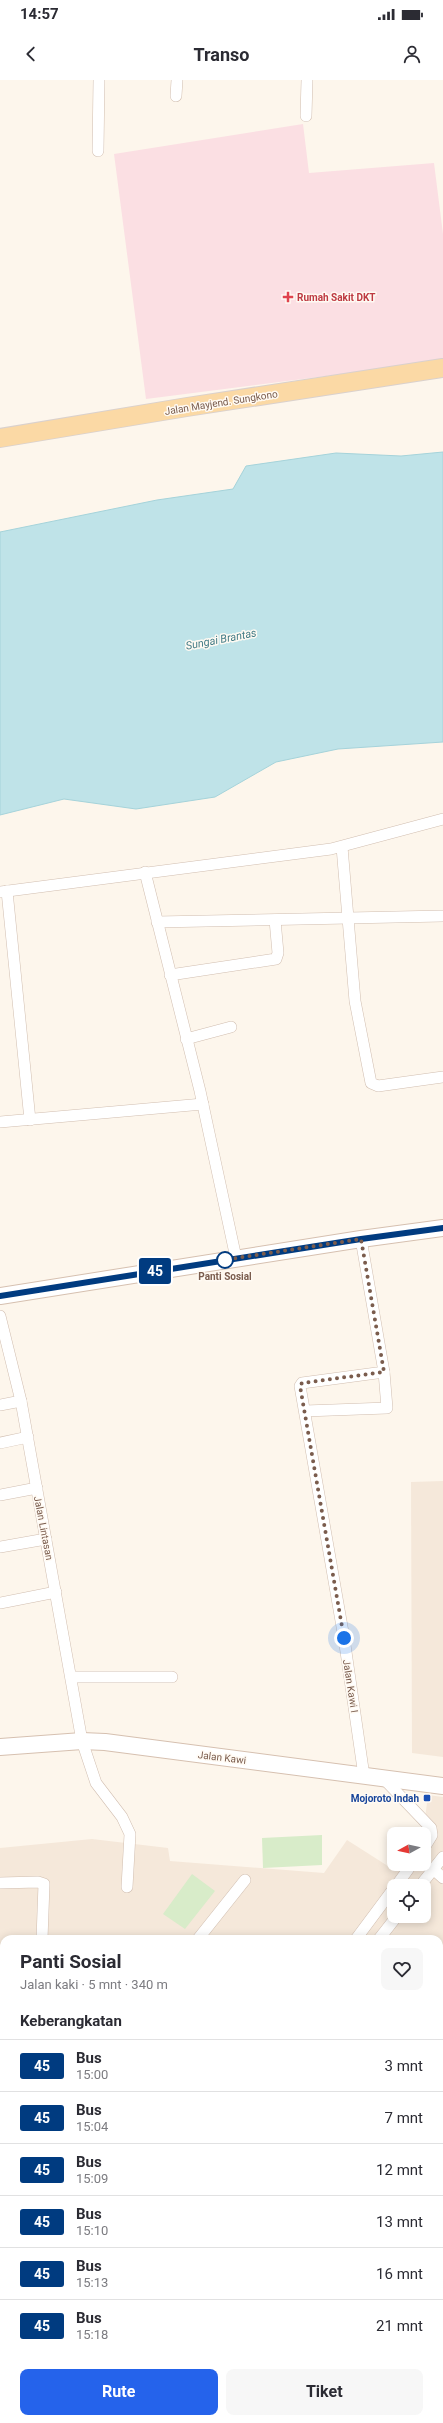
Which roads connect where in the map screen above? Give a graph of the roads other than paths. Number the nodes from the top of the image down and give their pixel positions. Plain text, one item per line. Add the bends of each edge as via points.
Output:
1 (99, 80) edge
2 (177, 80) edge
3 (307, 80) edge
4 (176, 96) dead end
5 (306, 116) dead end
6 (98, 151) dead end
7 (443, 368) edge
8 (0, 438) edge
9 (443, 819) edge
10 (342, 847) junction
11 (145, 872) junction
12 (3, 892) edge
13 (443, 916) edge
14 (348, 918) junction
15 (275, 920) junction
16 (157, 922) junction
17 (170, 975) junction
18 (231, 1028) dead end
19 (186, 1039) junction
20 (443, 1077) edge
21 (203, 1104) junction
22 (30, 1120) junction
23 (0, 1122) edge
24 (443, 1228) edge
25 (361, 1239) junction
26 (236, 1258) junction
27 (0, 1296) edge
28 (0, 1316) edge
29 (384, 1372) junction
30 (21, 1401) junction
31 (0, 1405) edge
32 (305, 1411) junction
33 (28, 1437) junction
34 (0, 1443) edge
35 (37, 1488) junction
36 (0, 1495) edge
37 (46, 1538) junction
38 (0, 1547) edge
39 (56, 1592) junction
40 (0, 1603) edge
41 (71, 1677) junction
42 (172, 1677) dead end
43 (82, 1741) junction
44 (0, 1747) edge
45 (364, 1776) junction
46 (384, 1779) junction
47 (443, 1786) edge
48 (430, 1827) edge
49 (443, 1857) edge
50 (433, 1869) junction
51 (443, 1878) edge
52 (425, 1879) edge
53 (245, 1880) dead end
54 (0, 1883) edge
55 (127, 1886) dead end
56 (387, 1900) edge
57 (392, 1923) edge
58 (42, 1935) edge
59 (201, 1935) edge
60 (359, 1935) edge
61 (382, 1935) edge

1 - 6 street
2 - 4 street
3 - 5 street
7 - 8 main road, Jalan Mayjend. Sungkono
9 - 10 street
10 - 11 street
10 - 14 street
11 - 12 street
11 - 16 street
12 - 22 street
13 - 14 street
14 - 15 street
14 - 20 street via 355,1001 371,1083 378,1086
15 - 16 street
15 - 17 street via 278,953 276,959
16 - 17 street
17 - 19 street
18 - 19 street
19 - 21 street
21 - 22 street
21 - 26 street
22 - 23 street
24 - 25 main road
25 - 26 main road
25 - 29 street
26 - 27 main road
28 - 30 street, Jalan Lintasan
29 - 32 street, Jalan Kawi I via 300,1384
29 - 32 street via 388,1408
30 - 31 street
30 - 33 street, Jalan Lintasan
32 - 45 street, Jalan Kawi I via 344,1638
33 - 34 street
33 - 35 street, Jalan Lintasan
35 - 36 street
35 - 37 street, Jalan Lintasan
37 - 38 street
37 - 39 street, Jalan Lintasan
39 - 40 street
39 - 41 street, Jalan Lintasan
41 - 42 street
41 - 43 street, Jalan Lintasan
43 - 44 main road, Jalan Kawi
43 - 45 main road, Jalan Kawi
43 - 55 street, Jalan Lintasan via 96,1783 122,1817 130,1834
45 - 46 main road, Jalan Kawi
46 - 47 main road, Jalan Kawi
46 - 48 street
49 - 50 street
50 - 51 street
50 - 52 street
53 - 59 street
54 - 58 street via 44,1884
56 - 60 street
57 - 61 street

